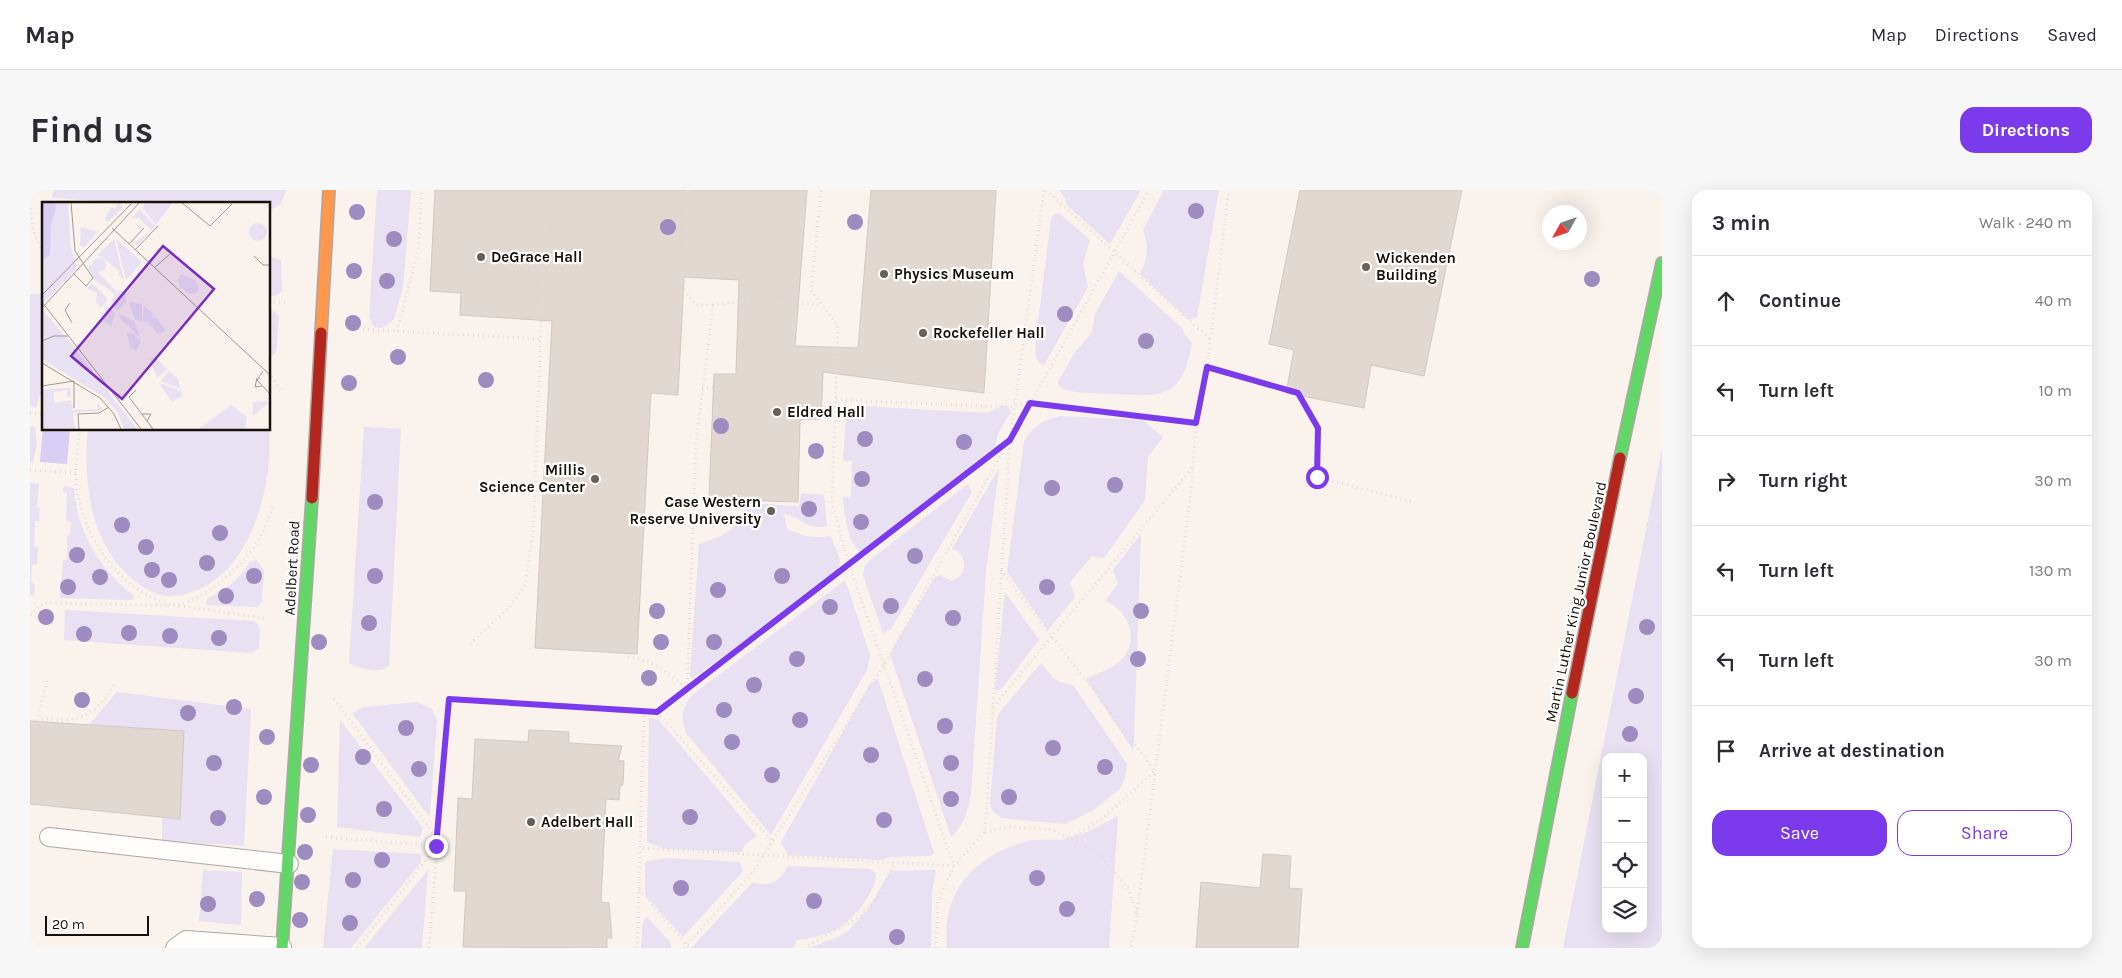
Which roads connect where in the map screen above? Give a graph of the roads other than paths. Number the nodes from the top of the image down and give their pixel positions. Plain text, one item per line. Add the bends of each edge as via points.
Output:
1 (329, 190) edge
2 (1662, 263) edge
3 (49, 837) dead end
4 (288, 864) junction
5 (282, 947) edge
6 (176, 948) edge
7 (1522, 948) edge

1 - 4 street, Adelbert Road
2 - 7 street, Martin Luther King Junior Boulevard via 1598,562
3 - 4 lane
4 - 5 street, Adelbert Road
5 - 6 lane via 186,940

